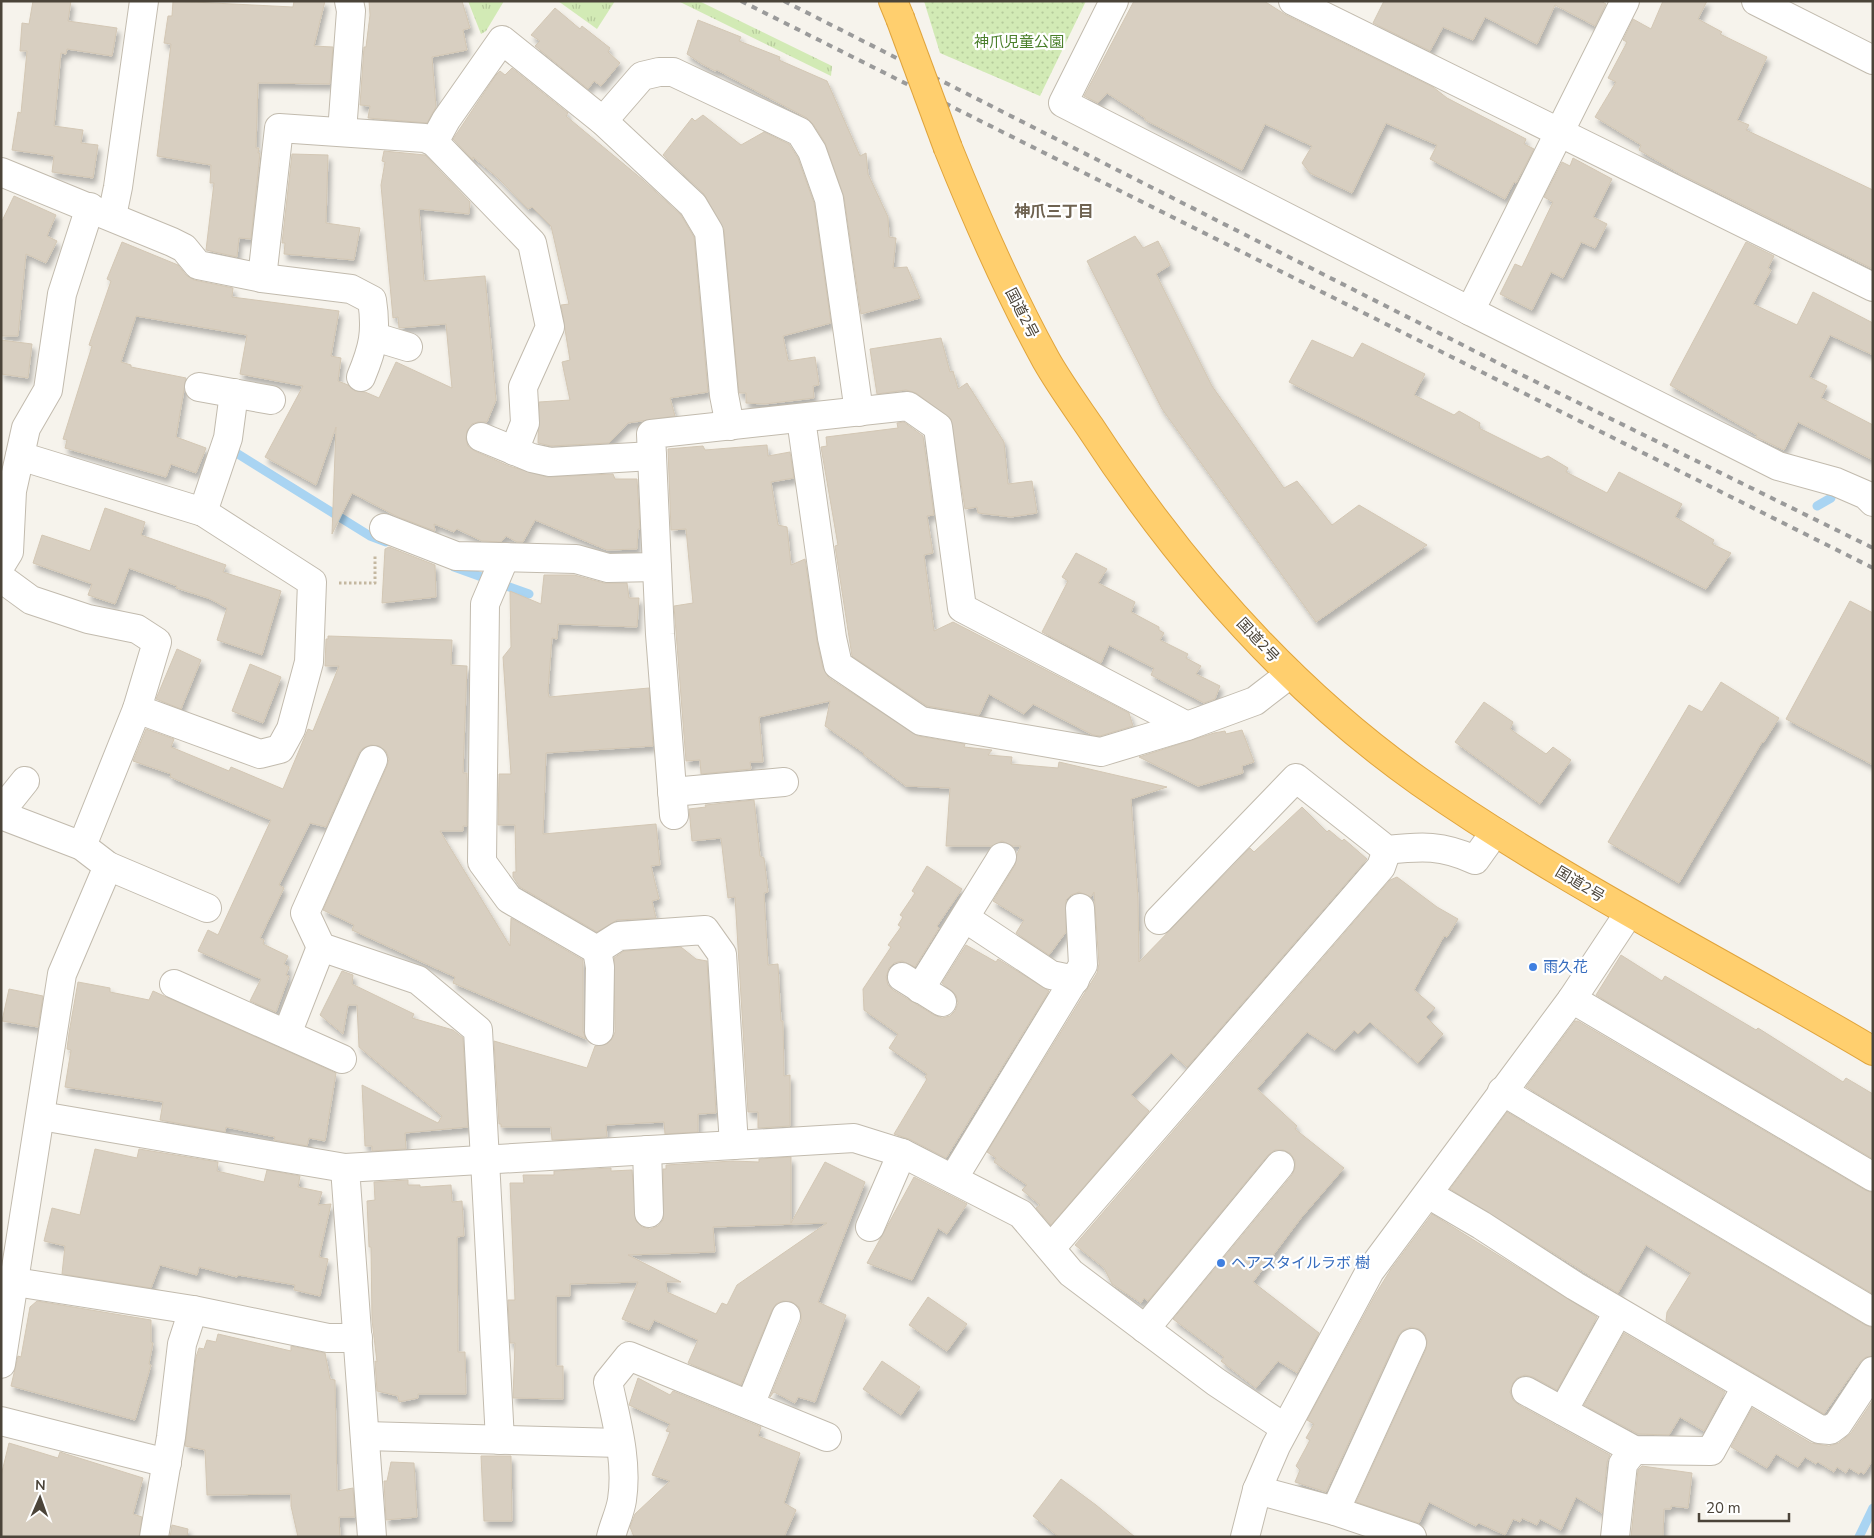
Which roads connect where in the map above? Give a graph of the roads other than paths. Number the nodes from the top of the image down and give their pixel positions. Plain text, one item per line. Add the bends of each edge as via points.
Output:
1 (144, 1) edge
2 (349, 1) edge
3 (1114, 1) edge
4 (1293, 1) edge
5 (1625, 1) edge
6 (1756, 1) edge
7 (896, 10) edge
8 (1873, 60) edge
9 (603, 121) junction
10 (342, 132) junction
11 (1560, 133) junction
12 (434, 142) junction
13 (1, 172) edge
14 (101, 211) junction
15 (262, 278) junction
16 (1873, 287) edge
17 (1470, 311) junction
18 (375, 337) junction
19 (408, 347) dead end
20 (361, 377) dead end
21 (200, 387) dead end
22 (234, 393) junction
23 (271, 400) dead end
24 (859, 412) junction
25 (801, 419) junction
26 (730, 426) junction
27 (481, 437) dead end
28 (514, 451) junction
29 (20, 456) junction
30 (652, 456) junction
31 (1873, 502) edge
32 (203, 512) junction
33 (385, 529) road end
34 (505, 557) junction
35 (1, 565) edge
36 (657, 567) junction
37 (1, 578) edge
38 (1290, 674) junction
39 (137, 709) junction
40 (1188, 726) junction
41 (373, 760) dead end
42 (25, 781) dead end
43 (784, 782) dead end
44 (1, 811) edge
45 (1, 815) edge
46 (1495, 832) junction
47 (82, 846) junction
48 (1387, 850) junction
49 (1002, 857) dead end
50 (108, 866) junction
51 (207, 908) dead end
52 (1080, 908) dead end
53 (1629, 913) junction
54 (965, 918) junction
55 (1159, 920) dead end
56 (321, 947) junction
57 (597, 950) junction
58 (1075, 980) junction
59 (174, 984) dead end
60 (921, 989) dead end
61 (1572, 999) junction
62 (598, 1031) dead end
63 (286, 1034) junction
64 (1873, 1051) edge
65 (342, 1059) dead end
66 (1502, 1091) junction
67 (41, 1116) junction
68 (734, 1146) junction
69 (647, 1150) junction
70 (902, 1153) junction
71 (485, 1160) junction
72 (1280, 1164) dead end
73 (345, 1168) junction
74 (1873, 1177) edge
75 (953, 1179) junction
76 (1428, 1194) junction
77 (649, 1213) dead end
78 (870, 1227) dead end
79 (1050, 1248) junction
80 (15, 1282) junction
81 (193, 1310) junction
82 (1618, 1312) junction
83 (1873, 1312) edge
84 (786, 1316) dead end
85 (5, 1321) edge
86 (1145, 1329) junction
87 (358, 1338) junction
88 (1412, 1343) dead end
89 (1, 1364) edge
90 (1873, 1371) edge
91 (1746, 1387) junction
92 (1526, 1391) dead end
93 (750, 1405) junction
94 (1563, 1410) junction
95 (1, 1421) edge
96 (1285, 1428) junction
97 (365, 1436) junction
98 (827, 1437) dead end
99 (500, 1440) junction
100 (620, 1443) junction
101 (1634, 1450) junction
102 (167, 1463) junction
103 (1257, 1490) junction
104 (1335, 1511) junction
105 (154, 1537) edge
106 (372, 1537) edge
107 (611, 1537) edge
108 (1245, 1537) edge
109 (1412, 1537) edge
110 (1615, 1537) edge

1 - 14 street via 118,187
2 - 10 street via 351,12
3 - 17 street via 1063,103
4 - 11 street
5 - 11 street
6 - 8 street
7 - 38 highway, 国道2号, bridge via 983,236 1047,361 1120,472 1159,524 1218,597
9 - 12 street via 502,40
9 - 24 street via 642,76 673,72 800,132 812,151 829,199
9 - 26 street via 693,206 709,232 724,395
10 - 12 street via 425,138
10 - 15 street via 279,128
11 - 16 street
11 - 17 street
12 - 28 street via 532,243 550,328 523,387 525,423
13 - 14 street
14 - 15 street via 184,248 198,265
14 - 29 street via 67,270 45,332 48,390 26,428
15 - 18 street via 352,289 372,300
17 - 31 street via 1778,466 1836,482
18 - 19 street
18 - 20 street
21 - 22 street
22 - 23 street
22 - 32 street via 228,438
24 - 25 street
24 - 40 street via 908,406 938,427 962,608
25 - 26 street
25 - 40 street via 838,665 921,721 1101,752
26 - 30 street via 651,434
27 - 28 street
28 - 30 street via 550,462
29 - 32 street
29 - 35 street via 12,491 9,552
30 - 36 street
32 - 39 street via 312,582 309,662 291,729 280,749 260,754
33 - 34 street via 456,556
34 - 36 street via 576,559 608,568
34 - 57 street via 485,604 482,862 509,900
36 - 43 street via 673,804
37 - 39 street via 31,600 88,619 137,629 157,642
38 - 40 street via 1256,701
38 - 46 highway, 国道2号 via 1374,747
39 - 47 street
41 - 56 street via 305,913
42 - 44 street
45 - 47 street
46 - 48 street via 1475,860 1453,850 1421,846
46 - 53 highway, 国道2号
47 - 50 street
48 - 55 street via 1296,778
48 - 79 street via 1381,867
49 - 54 street
50 - 51 street
50 - 67 street via 62,974
52 - 58 street via 1083,965
53 - 61 street
53 - 64 highway, 国道2号 via 1788,1000
54 - 58 street via 1051,975
54 - 60 street
56 - 63 street
56 - 71 street via 418,980 478,1030
57 - 62 street via 600,967
57 - 68 street via 619,936 705,930 722,954
58 - 75 street
59 - 63 street
61 - 66 street
61 - 74 street
63 - 65 street
66 - 76 street
66 - 83 street
67 - 73 street
67 - 80 street
68 - 69 street
68 - 70 street via 854,1138
69 - 71 street
69 - 77 street
70 - 75 street
70 - 78 street
71 - 73 street
71 - 99 street
72 - 86 street
73 - 87 street
75 - 79 street via 1022,1214
76 - 82 street
76 - 96 street via 1370,1271
79 - 86 street via 1071,1273
80 - 81 street
80 - 85 street
81 - 87 street via 328,1338
81 - 102 street via 182,1344
82 - 91 street
82 - 94 street
84 - 93 street
85 - 89 street
86 - 96 street
87 - 97 street
88 - 104 street
90 - 91 street via 1838,1424 1830,1430 1819,1429
91 - 101 street via 1710,1451
92 - 94 street
93 - 98 street
93 - 100 street via 629,1356 608,1382
94 - 101 street
95 - 102 street
96 - 103 street
97 - 99 street
97 - 106 street
99 - 100 street
100 - 107 street via 622,1500
101 - 110 street via 1622,1464
102 - 105 street
103 - 104 street
103 - 108 street
104 - 109 street

